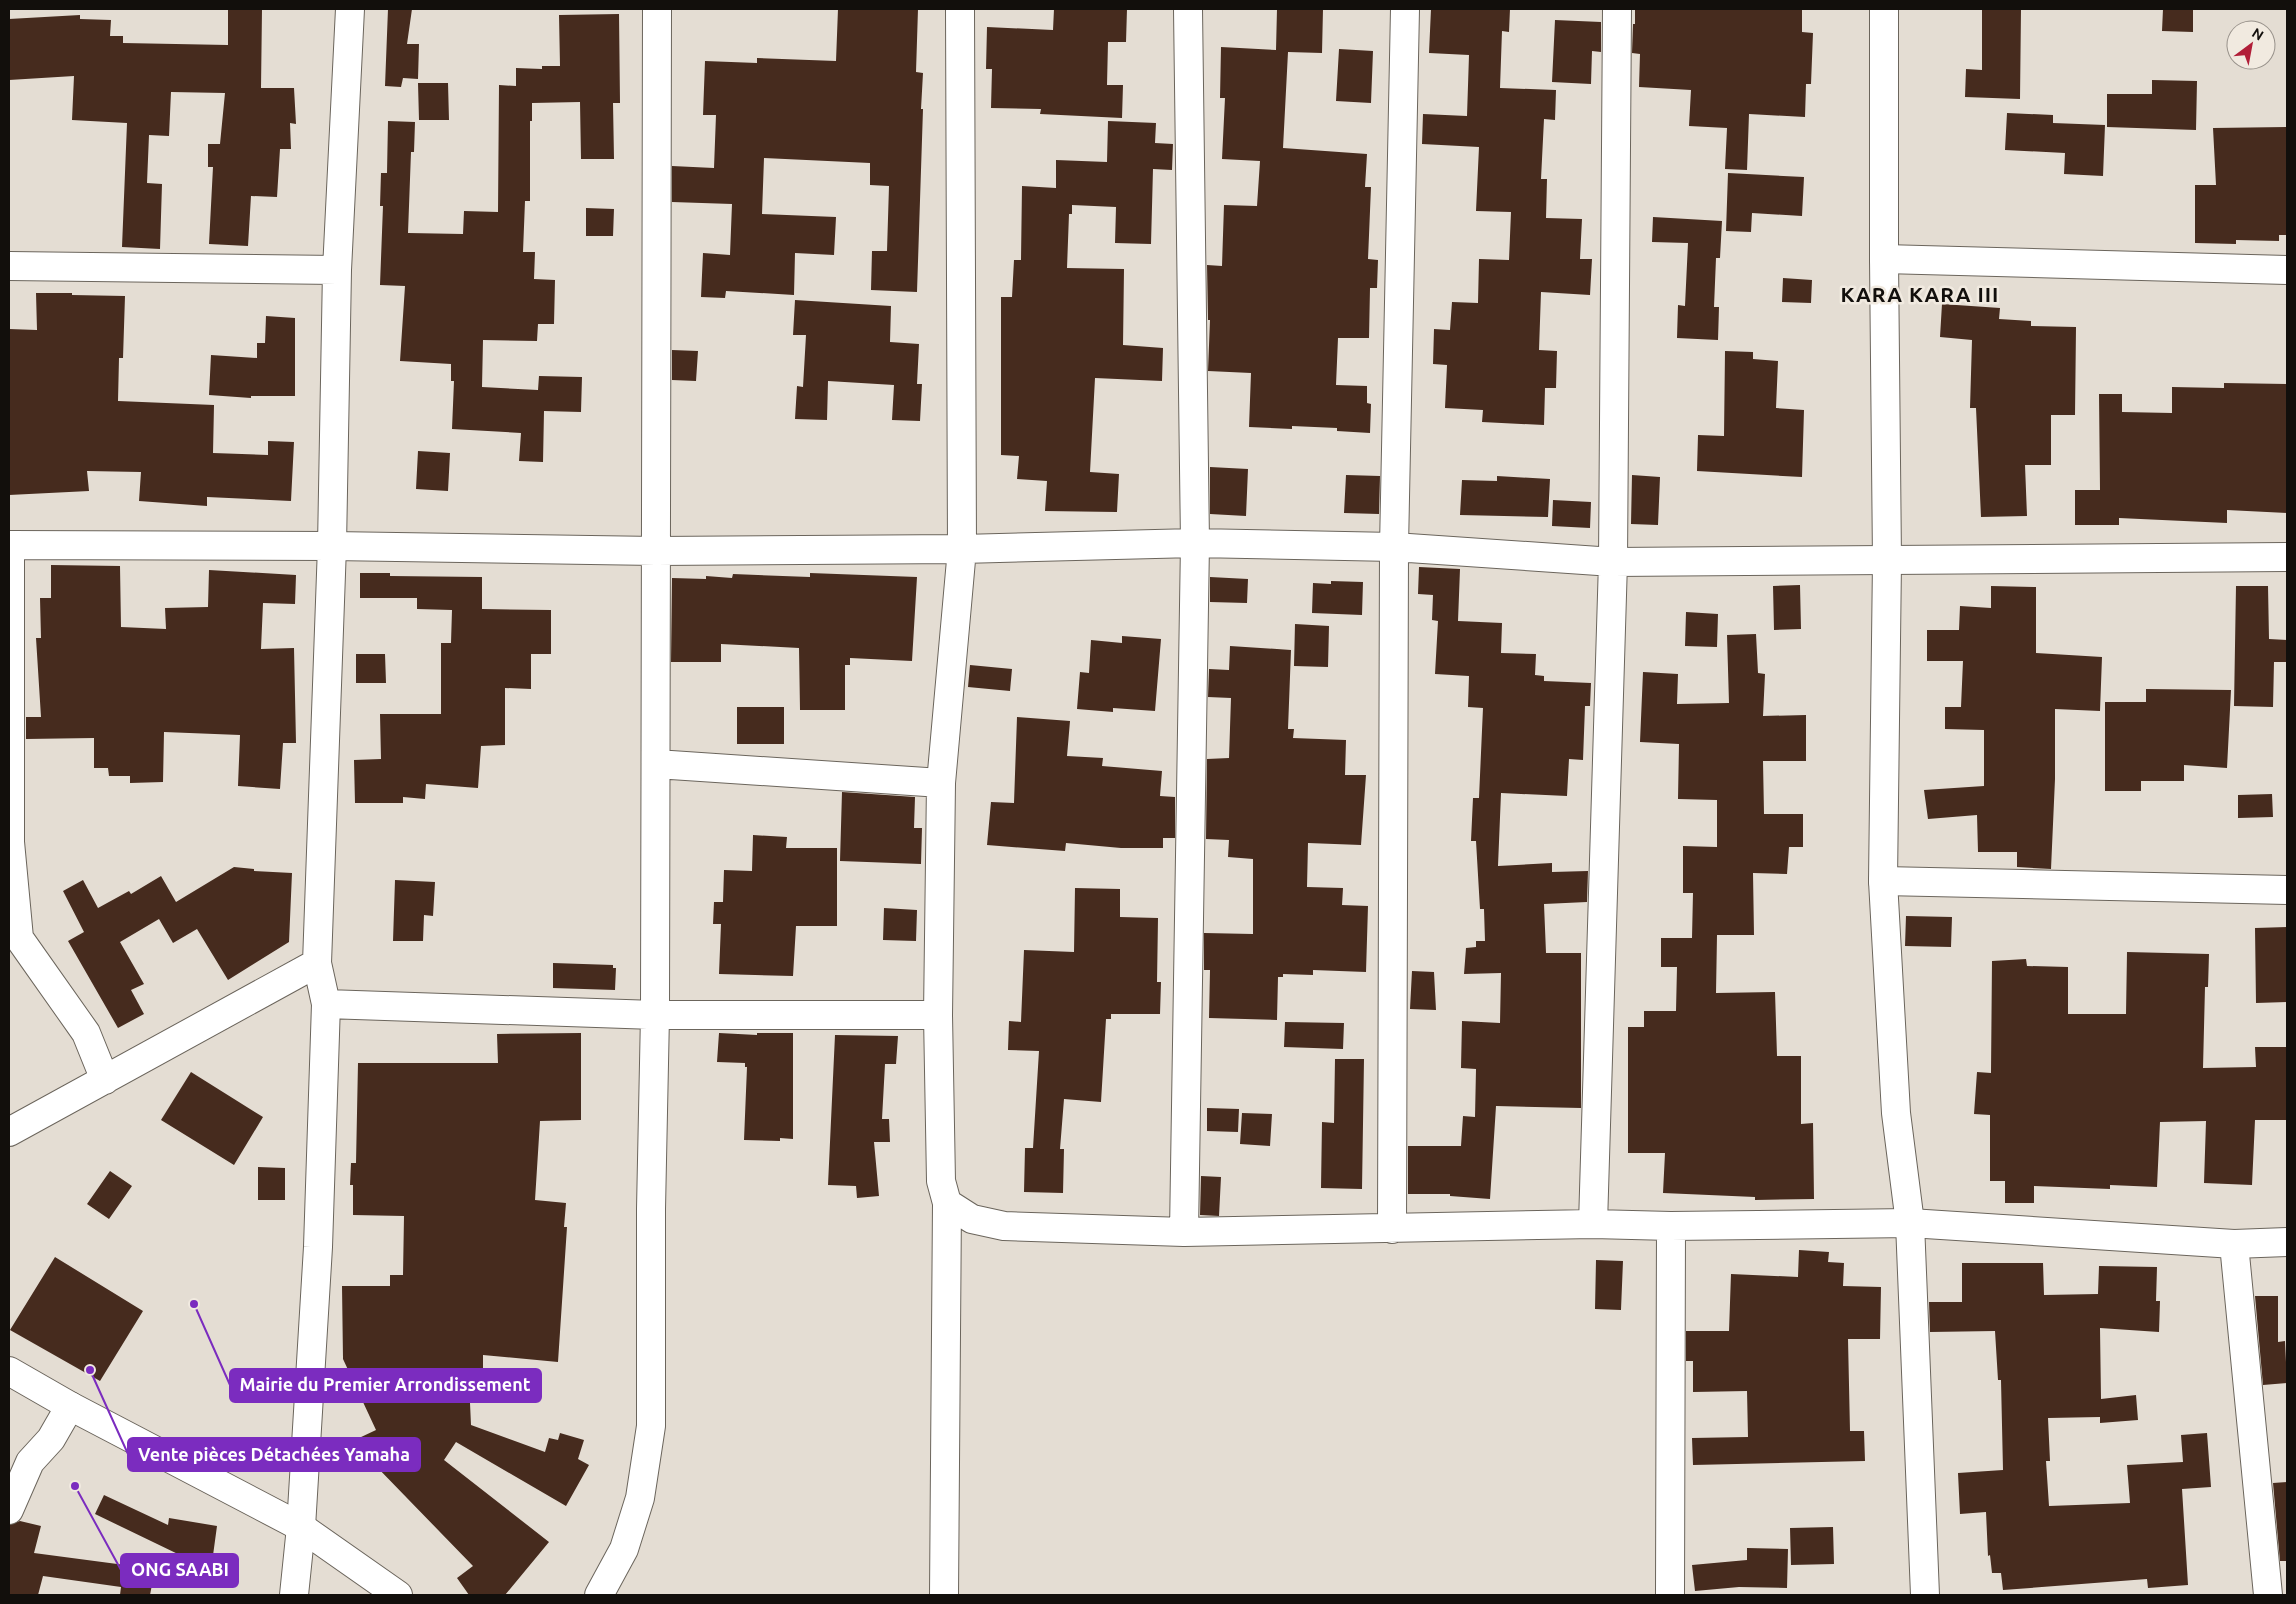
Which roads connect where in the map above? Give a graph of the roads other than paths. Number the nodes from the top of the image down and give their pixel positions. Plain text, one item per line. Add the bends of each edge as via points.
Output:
1 (350, 9) edge
2 (657, 9) edge
3 (960, 9) edge
4 (1188, 9) edge
5 (1405, 9) edge
6 (1617, 9) edge
7 (1884, 9) edge
8 (1884, 259) junction
9 (9, 266) edge
10 (337, 270) junction
11 (2287, 270) edge
12 (1195, 543) junction
13 (9, 545) edge
14 (332, 546) junction
15 (1394, 547) junction
16 (962, 549) junction
17 (656, 551) junction
18 (2287, 557) edge
19 (1887, 561) junction
20 (1613, 562) junction
21 (656, 764) junction
22 (941, 783) junction
23 (1883, 881) junction
24 (2287, 890) edge
25 (14, 934) edge
26 (317, 963) junction
27 (326, 1004) junction
28 (938, 1015) junction
29 (655, 1016) junction
30 (105, 1080) junction
31 (9, 1132) edge
32 (947, 1203) junction
33 (1910, 1223) junction
34 (1593, 1224) junction
35 (1672, 1226) junction
36 (1392, 1229) junction
37 (1184, 1232) junction
38 (2287, 1242) edge
39 (2234, 1244) junction
40 (9, 1371) edge
41 (70, 1406) junction
42 (9, 1510) edge
43 (301, 1527) junction
44 (294, 1595) edge
45 (398, 1595) edge
46 (599, 1595) edge
47 (944, 1595) edge
48 (1670, 1595) edge
49 (1925, 1595) edge
50 (2268, 1595) edge

1 - 10 street
2 - 17 street
3 - 16 street
4 - 12 street
5 - 15 street
6 - 20 street
7 - 8 street
8 - 11 street
8 - 19 street
9 - 10 street
10 - 14 street
12 - 15 street
12 - 16 street
12 - 37 street
13 - 14 street
13 - 25 street via 10,842
14 - 17 street
14 - 26 street
15 - 20 street
15 - 36 street
16 - 17 street
16 - 22 street
17 - 21 street
18 - 19 street
19 - 20 street
19 - 23 street
20 - 34 street
21 - 22 street
21 - 29 street
22 - 28 street
23 - 24 street
23 - 33 street via 1896,1113
25 - 30 street via 86,1033
26 - 27 street
26 - 30 street
27 - 29 street
27 - 43 street via 318,1247
28 - 29 street
28 - 32 street via 941,1181
29 - 46 street via 651,1426 640,1498 624,1549
30 - 31 street
32 - 37 street via 972,1219 1004,1226
32 - 47 street
33 - 35 street
33 - 39 street
33 - 49 street
34 - 35 street
34 - 36 street
35 - 48 street
36 - 37 street
38 - 39 street
39 - 50 street
40 - 41 street
41 - 42 street via 51,1439 30,1462
41 - 43 street
43 - 44 street
43 - 45 street

